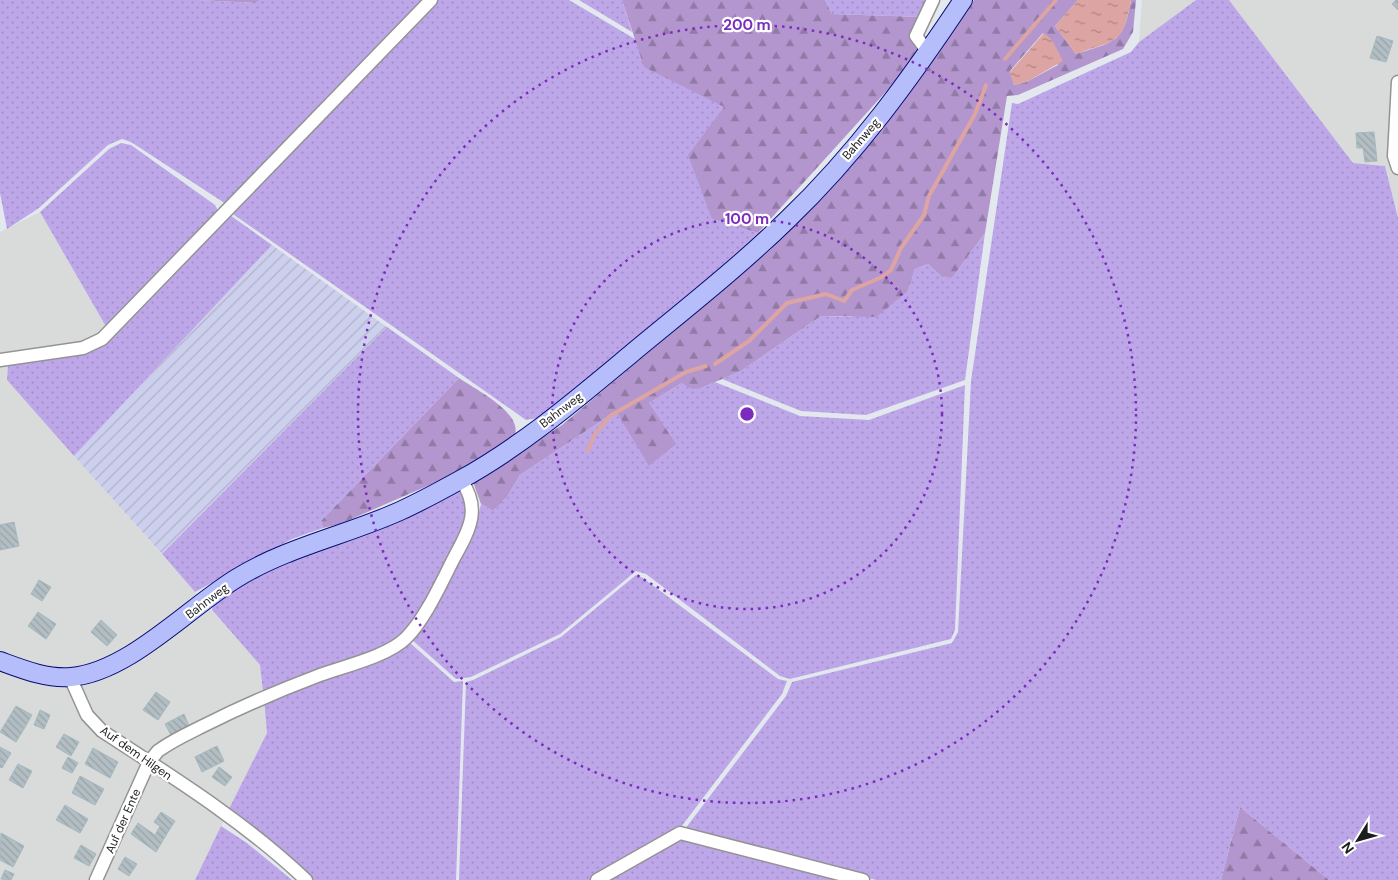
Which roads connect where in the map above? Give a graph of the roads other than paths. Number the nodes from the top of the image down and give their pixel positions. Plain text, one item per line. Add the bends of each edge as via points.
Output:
1 (431, 0) edge
2 (933, 0) edge
3 (963, 0) edge
4 (928, 52) junction
5 (1398, 82) edge
6 (1398, 168) edge
7 (0, 360) edge
8 (461, 480) junction
9 (0, 661) edge
10 (70, 677) junction
11 (150, 762) junction
12 (96, 880) edge
13 (306, 880) edge
14 (597, 880) edge
15 (863, 880) edge

1 - 7 street via 111,332 83,348
2 - 4 street via 916,36
3 - 4 main road, Bahnweg
4 - 8 main road, Bahnweg via 872,127 789,218 588,390 497,459
5 - 6 street via 1394,156
8 - 10 main road, Bahnweg via 400,511 302,548 238,578 168,630 116,662
8 - 11 street via 470,493 473,511 470,524 442,582 406,638 376,655 268,695 166,745
9 - 10 main road via 33,673
10 - 11 street, Auf dem Hilgen via 88,715 102,731
11 - 12 street, Auf der Ente
11 - 13 street, Auf dem Hilgen via 223,811 286,860
14 - 15 street via 680,833

